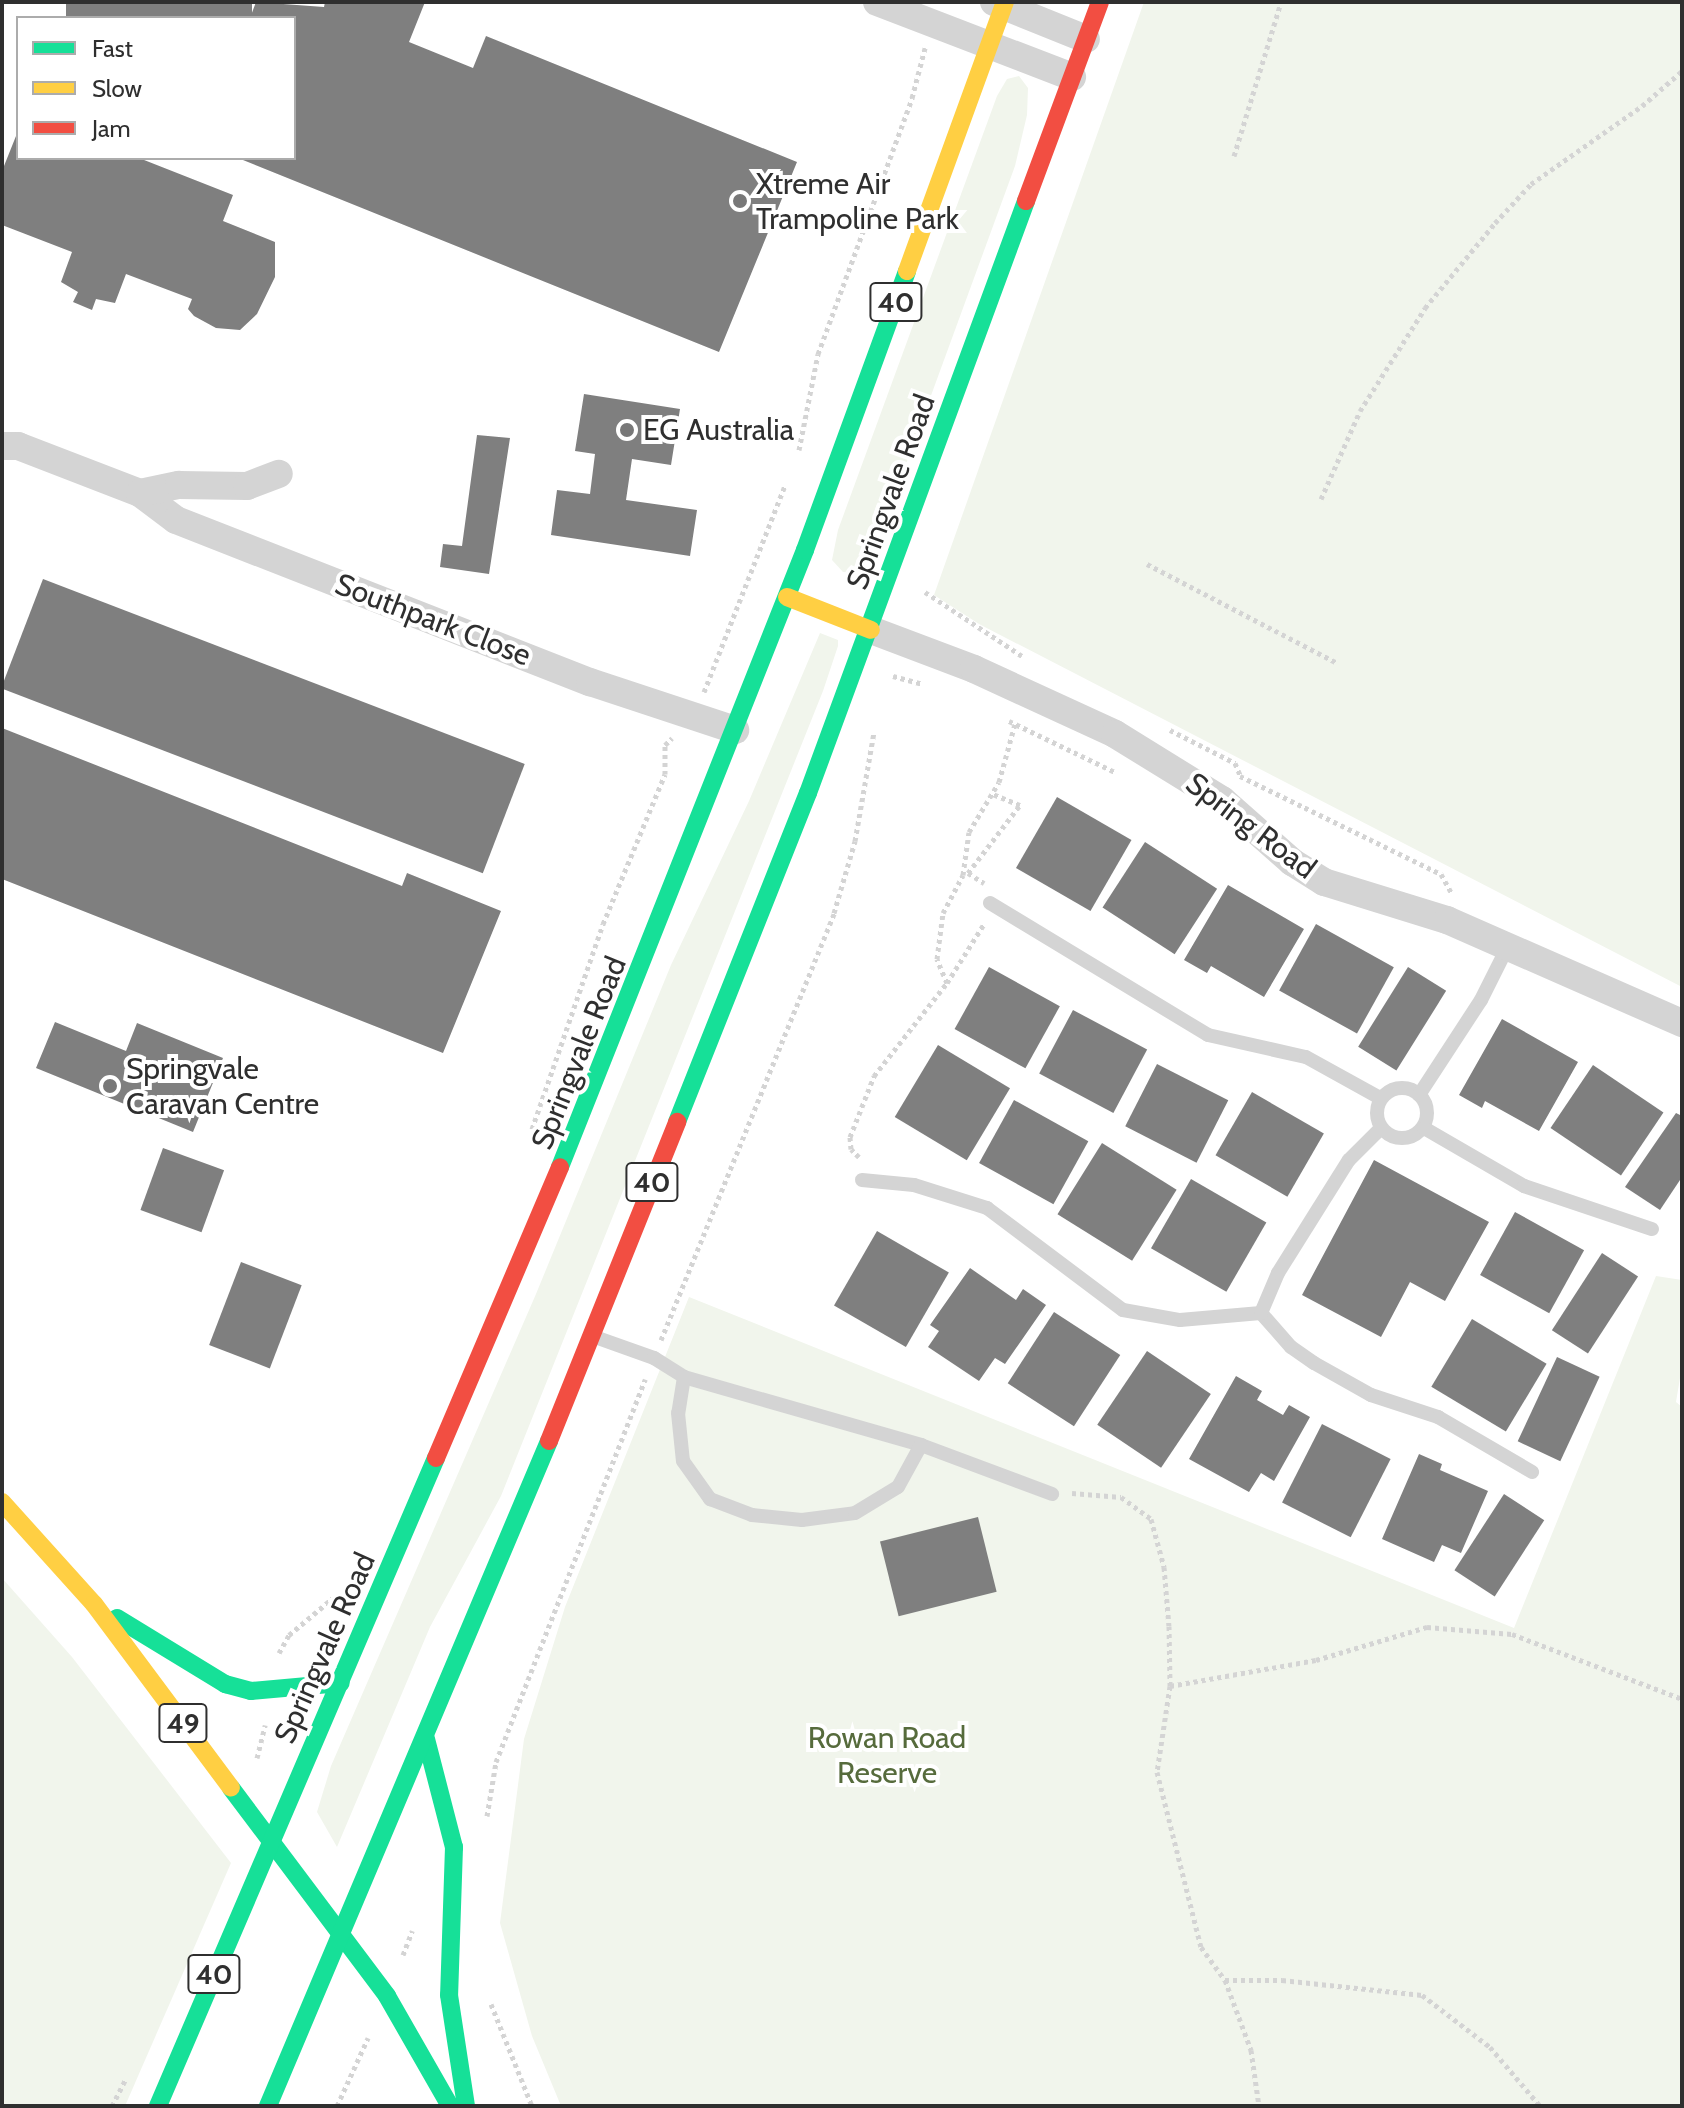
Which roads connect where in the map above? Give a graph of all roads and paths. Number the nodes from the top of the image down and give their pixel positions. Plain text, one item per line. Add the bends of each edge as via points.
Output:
1 (877, 2) edge
2 (1100, 2) edge
3 (1281, 2) edge
4 (1001, 3) edge
5 (933, 24) junction
6 (1086, 39) junction
7 (989, 46) junction
8 (1682, 71) edge
9 (1072, 77) junction
10 (1234, 156) dead end
11 (2, 446) edge
12 (795, 461) dead end
13 (279, 474) dead end
14 (789, 476) dead end
15 (140, 493) junction
16 (1321, 499) dead end
17 (1147, 564) dead end
18 (931, 577) dead end
19 (787, 597) junction
20 (871, 630) junction
21 (906, 643) junction
22 (1337, 663) dead end
23 (889, 689) dead end
24 (695, 716) junction
25 (1015, 724) dead end
26 (876, 726) dead end
27 (735, 730) junction
28 (1192, 780) junction
29 (993, 794) junction
30 (963, 875) junction
31 (992, 904) joint
32 (1447, 920) junction
33 (1508, 946) junction
34 (947, 983) junction
35 (1682, 1023) edge
36 (1419, 1095) junction
37 (1380, 1098) junction
38 (1381, 1128) junction
39 (1424, 1128) junction
40 (529, 1139) dead end
41 (862, 1180) joint
42 (1652, 1229) dead end
43 (1261, 1313) junction
44 (591, 1335) junction
45 (654, 1358) junction
46 (684, 1377) junction
47 (921, 1445) junction
48 (1532, 1472) dead end
49 (1052, 1494) joint
50 (2, 1502) edge
51 (336, 1595) dead end
52 (94, 1604) junction
53 (341, 1683) junction
54 (1170, 1686) junction
55 (274, 1690) junction
56 (1682, 1699) edge
57 (426, 1739) junction
58 (485, 1824) dead end
59 (271, 1842) junction
60 (341, 1937) junction
61 (1225, 1980) junction
62 (488, 1994) dead end
63 (158, 2106) edge
64 (268, 2106) edge
65 (450, 2106) edge
66 (466, 2106) edge
67 (532, 2106) edge
68 (1259, 2106) edge
69 (1540, 2106) edge

1 - 5 street
2 - 6 highway, Springvale Road / 40
3 - 10 path
4 - 6 street
4 - 7 highway, Springvale Road / 40
5 - 7 street
5 - 12 path via 912,98 818,354
6 - 9 highway, Springvale Road / 40
7 - 9 street
7 - 19 highway, Springvale Road / 40
8 - 16 path via 1642,106 1531,184 1495,223 1425,308 1360,411
9 - 20 highway, Springvale Road / 40
11 - 15 street, Southpark Close via 18,446
13 - 15 street via 228,489 179,485
14 - 24 path
15 - 24 street, Southpark Close via 176,520 590,682
17 - 22 path
18 - 21 path
19 - 20 highway
19 - 27 highway, Springvale Road / 40
20 - 21 street, Spring Road
20 - 44 highway, Springvale Road / 40
21 - 23 path
21 - 28 street, Spring Road via 1080,715
24 - 27 street, Southpark Close
24 - 40 path via 665,745 665,774 603,924
25 - 29 path
26 - 45 path via 855,841 834,913
27 - 53 highway, Springvale Road / 40 via 545,1211
28 - 32 street, Spring Road via 1324,882
28 - 32 path via 1251,778 1441,874 1450,886
29 - 30 path via 969,832
29 - 30 path via 1020,805
30 - 34 path via 940,926 938,967
31 - 34 path
31 - 37 lane via 1208,1035 1306,1057
32 - 33 street, Spring Road
33 - 35 street, Spring Road
33 - 36 lane via 1481,1000
34 - 41 path via 870,1085 850,1137 851,1149 864,1160
36 - 37 lane via 1399,1091
36 - 39 lane via 1428,1110
37 - 38 lane via 1374,1114
38 - 39 lane via 1406,1136
38 - 43 lane via 1349,1160 1278,1273
39 - 42 lane via 1524,1186
41 - 43 lane via 914,1185 987,1208 1123,1310 1180,1320
43 - 48 lane via 1291,1347 1314,1363 1371,1395 1438,1417
44 - 45 lane
44 - 57 highway, Springvale Road / 40
45 - 46 lane
45 - 58 path via 496,1762
46 - 47 lane
46 - 47 lane via 678,1413 683,1461 710,1499 752,1515 802,1520 855,1513 898,1487
47 - 49 lane
49 - 54 path via 1121,1497 1151,1519 1164,1567
50 - 52 highway, 49
51 - 55 path via 282,1644
52 - 55 highway via 225,1684
52 - 59 highway, 49
53 - 55 highway
53 - 59 highway, Springvale Road / 40
54 - 56 path via 1316,1660 1427,1627 1512,1634
54 - 61 path via 1157,1772 1201,1947
57 - 60 highway, Springvale Road / 40
57 - 66 highway via 454,1847 449,1995
59 - 60 highway, 49
59 - 63 highway, Springvale Road / 40
60 - 64 highway, Springvale Road / 40
60 - 65 highway, 49 via 387,1996
61 - 68 path via 1251,2050
61 - 69 path via 1282,1980 1422,1995 1490,2047
62 - 67 path

